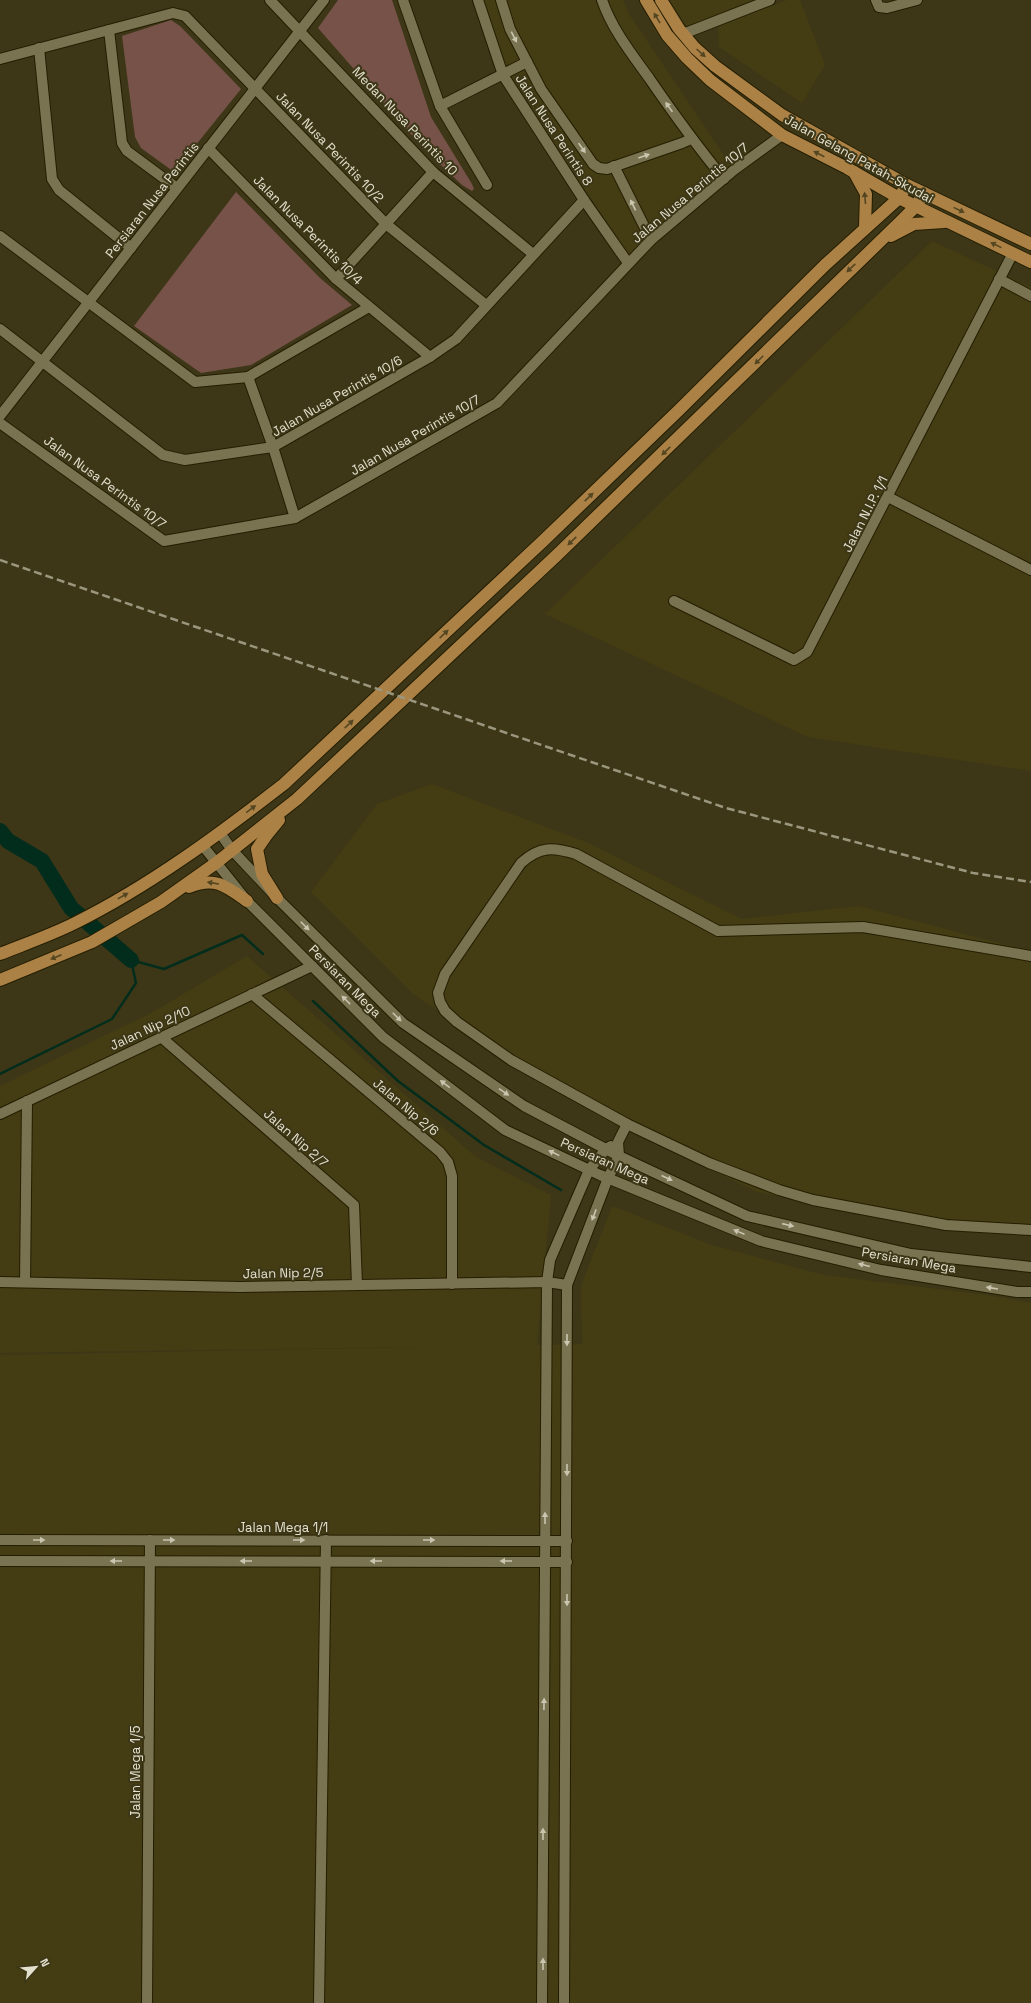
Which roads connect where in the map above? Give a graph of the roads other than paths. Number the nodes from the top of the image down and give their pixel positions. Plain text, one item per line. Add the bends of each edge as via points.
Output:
1 (270, 0) edge
2 (324, 0) edge
3 (403, 0) edge
4 (478, 0) edge
5 (501, 0) edge
6 (602, 0) edge
7 (646, 0) edge
8 (661, 0) edge
9 (770, 0) edge
10 (917, 0) edge
11 (877, 4) edge
12 (109, 30) junction
13 (300, 30) junction
14 (683, 34) junction
15 (39, 48) junction
16 (0, 59) edge
17 (527, 62) junction
18 (503, 75) junction
19 (255, 87) junction
20 (440, 106) junction
21 (782, 135) junction
22 (691, 139) junction
23 (208, 148) junction
24 (611, 168) junction
25 (854, 171) junction
26 (433, 172) junction
27 (724, 179) junction
28 (487, 185) dead end
29 (907, 185) junction
30 (177, 188) junction
31 (924, 193) junction
32 (899, 198) junction
33 (584, 200) junction
34 (916, 206) junction
35 (947, 222) junction
36 (386, 224) junction
37 (865, 227) junction
38 (0, 236) edge
39 (650, 240) junction
40 (880, 242) junction
41 (1031, 244) edge
42 (131, 248) junction
43 (534, 254) junction
44 (1013, 254) junction
45 (1031, 262) edge
46 (628, 263) junction
47 (336, 279) junction
48 (999, 279) junction
49 (1031, 296) edge
50 (88, 303) junction
51 (486, 305) junction
52 (369, 306) junction
53 (0, 329) edge
54 (430, 357) junction
55 (43, 361) junction
56 (248, 377) junction
57 (0, 416) edge
58 (0, 423) edge
59 (273, 447) junction
60 (888, 497) junction
61 (295, 518) junction
62 (1031, 570) edge
63 (674, 601) dead end
64 (297, 799) junction
65 (220, 833) junction
66 (202, 846) junction
67 (232, 850) junction
68 (216, 863) junction
69 (278, 898) junction
70 (247, 901) junction
71 (161, 902) junction
72 (0, 954) edge
73 (1031, 956) edge
74 (312, 966) junction
75 (0, 980) edge
76 (252, 994) junction
77 (161, 1037) junction
78 (27, 1101) junction
79 (0, 1114) edge
80 (628, 1124) junction
81 (618, 1142) junction
82 (606, 1149) junction
83 (619, 1156) junction
84 (589, 1170) junction
85 (608, 1178) junction
86 (1031, 1230) edge
87 (1031, 1268) edge
88 (0, 1282) edge
89 (25, 1282) junction
90 (547, 1282) junction
91 (452, 1284) junction
92 (357, 1285) junction
93 (567, 1285) junction
94 (1031, 1292) edge
95 (0, 1540) edge
96 (150, 1540) junction
97 (326, 1540) junction
98 (545, 1540) junction
99 (566, 1541) junction
100 (0, 1561) edge
101 (149, 1561) junction
102 (325, 1561) junction
103 (545, 1561) junction
104 (567, 1562) junction
105 (147, 2003) edge
106 (319, 2003) edge
107 (542, 2003) edge
108 (564, 2003) edge

1 - 13 street, Medan Nusa Perintis 10
2 - 13 street, Persiaran Nusa Perintis
3 - 20 street
4 - 18 street, Jalan Nusa Perintis 8
5 -> 17 street via 510,29
22 -> 6 street via 620,37 609,19
21 -> 7 main road, Jalan Gelang Patah-Skudai via 710,80 687,58 667,35
8 - 14 main road, Jalan Gelang Patah-Skudai
9 - 14 street
10 - 11 street via 887,8
12 - 15 street, Jalan Nusa Perintis 10/2
12 - 19 street, Jalan Nusa Perintis 10/2 via 173,13 185,16
12 - 30 street via 122,143 127,151
13 - 19 street, Persiaran Nusa Perintis
13 - 26 street, Medan Nusa Perintis 10
14 -> 29 main road, Jalan Gelang Patah-Skudai via 716,66 782,115
15 - 16 street, Jalan Nusa Perintis 10/2
15 - 42 street via 52,179 59,190
17 - 18 street
17 -> 24 street via 541,89 593,164 599,168
18 - 20 street
18 - 33 street, Jalan Nusa Perintis 8
19 - 23 street, Persiaran Nusa Perintis
19 - 36 street, Jalan Nusa Perintis 10/2
20 - 28 street
25 -> 21 main road, Jalan Gelang Patah-Skudai
21 - 27 street, Jalan Nusa Perintis 10/7
24 -> 22 street
22 - 27 street
23 - 30 street, Persiaran Nusa Perintis
23 - 47 street, Jalan Nusa Perintis 10/4
39 -> 24 street
25 - 32 main road, Jalan Gelang Patah-Skudai
37 -> 25 main road via 866,194
26 - 36 street
26 - 43 street, Medan Nusa Perintis 10
27 - 39 street, Jalan Nusa Perintis 10/7
29 - 31 main road, Jalan Gelang Patah-Skudai
29 - 32 main road
30 - 42 street, Persiaran Nusa Perintis
31 - 34 main road
31 -> 41 main road, Jalan Gelang Patah-Skudai
32 - 34 main road, Jalan Gelang Patah-Skudai
32 - 37 main road
33 - 43 street, Jalan Nusa Perintis 10/6
33 - 46 street, Jalan Nusa Perintis 8
34 - 35 main road, Jalan Gelang Patah-Skudai
34 - 40 main road
35 - 40 main road via 914,224
44 -> 35 main road, Jalan Gelang Patah-Skudai
36 - 47 street
36 - 51 street, Jalan Nusa Perintis 10/2
65 -> 37 main road via 284,784 357,716 673,416
38 - 50 street
39 - 46 street, Jalan Nusa Perintis 10/7
40 -> 64 main road via 568,544
42 - 50 street, Persiaran Nusa Perintis
43 - 51 street, Jalan Nusa Perintis 10/6
44 - 45 main road, Jalan Gelang Patah-Skudai
44 - 48 street, Jalan N.I.P. 1/1
46 - 61 street, Jalan Nusa Perintis 10/7 via 497,403
47 - 52 street, Jalan Nusa Perintis 10/4
48 - 49 street
48 - 60 street, Jalan N.I.P. 1/1
50 - 55 street, Persiaran Nusa Perintis
50 - 56 street via 195,382
51 - 54 street, Jalan Nusa Perintis 10/6 via 456,339
52 - 54 street, Jalan Nusa Perintis 10/4
52 - 56 street
53 - 55 street, Jalan Nusa Perintis 10/6
54 - 59 street, Jalan Nusa Perintis 10/6
55 - 57 street, Persiaran Nusa Perintis
55 - 59 street, Jalan Nusa Perintis 10/6 via 163,455 185,460
56 - 59 street
58 - 61 street, Jalan Nusa Perintis 10/7 via 164,541
59 - 61 street
60 - 62 street
60 - 63 street, Jalan N.I.P. 1/1 via 807,652 801,657 794,660
64 - 67 main road
64 - 69 main road via 257,849 262,874
65 - 66 main road
65 - 67 street, Persiaran Mega
66 - 68 street, Persiaran Mega
72 -> 66 main road via 89,916 149,882
67 - 68 main road
67 - 69 street, Persiaran Mega
68 - 70 street, Persiaran Mega
68 - 71 main road
69 -> 82 street, Persiaran Mega via 403,1023 524,1106
70 -> 71 main road via 226,886 205,882
70 - 74 street, Persiaran Mega
71 -> 75 main road via 92,942
73 - 80 street via 863,927 718,931 576,854 557,848 545,849 530,855 521,863 445,974 438,993 440,1002 445,1011 457,1022 511,1060
74 - 76 street, Jalan Nip 2/10
84 -> 74 street, Persiaran Mega via 505,1130 384,1037
76 - 77 street, Jalan Nip 2/10
76 - 91 street, Jalan Nip 2/6 via 440,1152 448,1162 452,1176
77 - 78 street, Jalan Nip 2/10
77 - 92 street, Jalan Nip 2/7 via 354,1205
78 - 79 street, Jalan Nip 2/10
78 - 89 street
80 - 81 street
80 - 86 street via 709,1163 813,1200 946,1225
81 - 82 street
81 - 83 street
82 - 83 street, Persiaran Mega
82 - 84 street
83 - 85 street
83 -> 87 street, Persiaran Mega via 747,1216 912,1254
84 - 85 street, Persiaran Mega
84 - 90 street via 550,1260
85 -> 93 street
94 -> 85 street, Persiaran Mega via 1017,1292 881,1270 761,1241
88 - 89 street, Jalan Nip 2/5
89 - 92 street, Jalan Nip 2/5 via 240,1287
90 - 91 street, Jalan Nip 2/5
90 - 93 street, Jalan Nip 2/5
98 -> 90 street
91 - 92 street, Jalan Nip 2/5
93 -> 99 street
95 -> 96 street, Jalan Mega 1/1
96 -> 97 street, Jalan Mega 1/1
96 - 101 street, Jalan Mega 1/5
97 -> 98 street, Jalan Mega 1/1
97 - 102 street
98 - 99 street, Jalan Mega 1/1
98 - 103 street
99 - 104 street
101 -> 100 street
102 -> 101 street
101 - 105 street, Jalan Mega 1/5
103 -> 102 street
102 - 106 street
103 - 104 street
107 -> 103 street
104 -> 108 street

